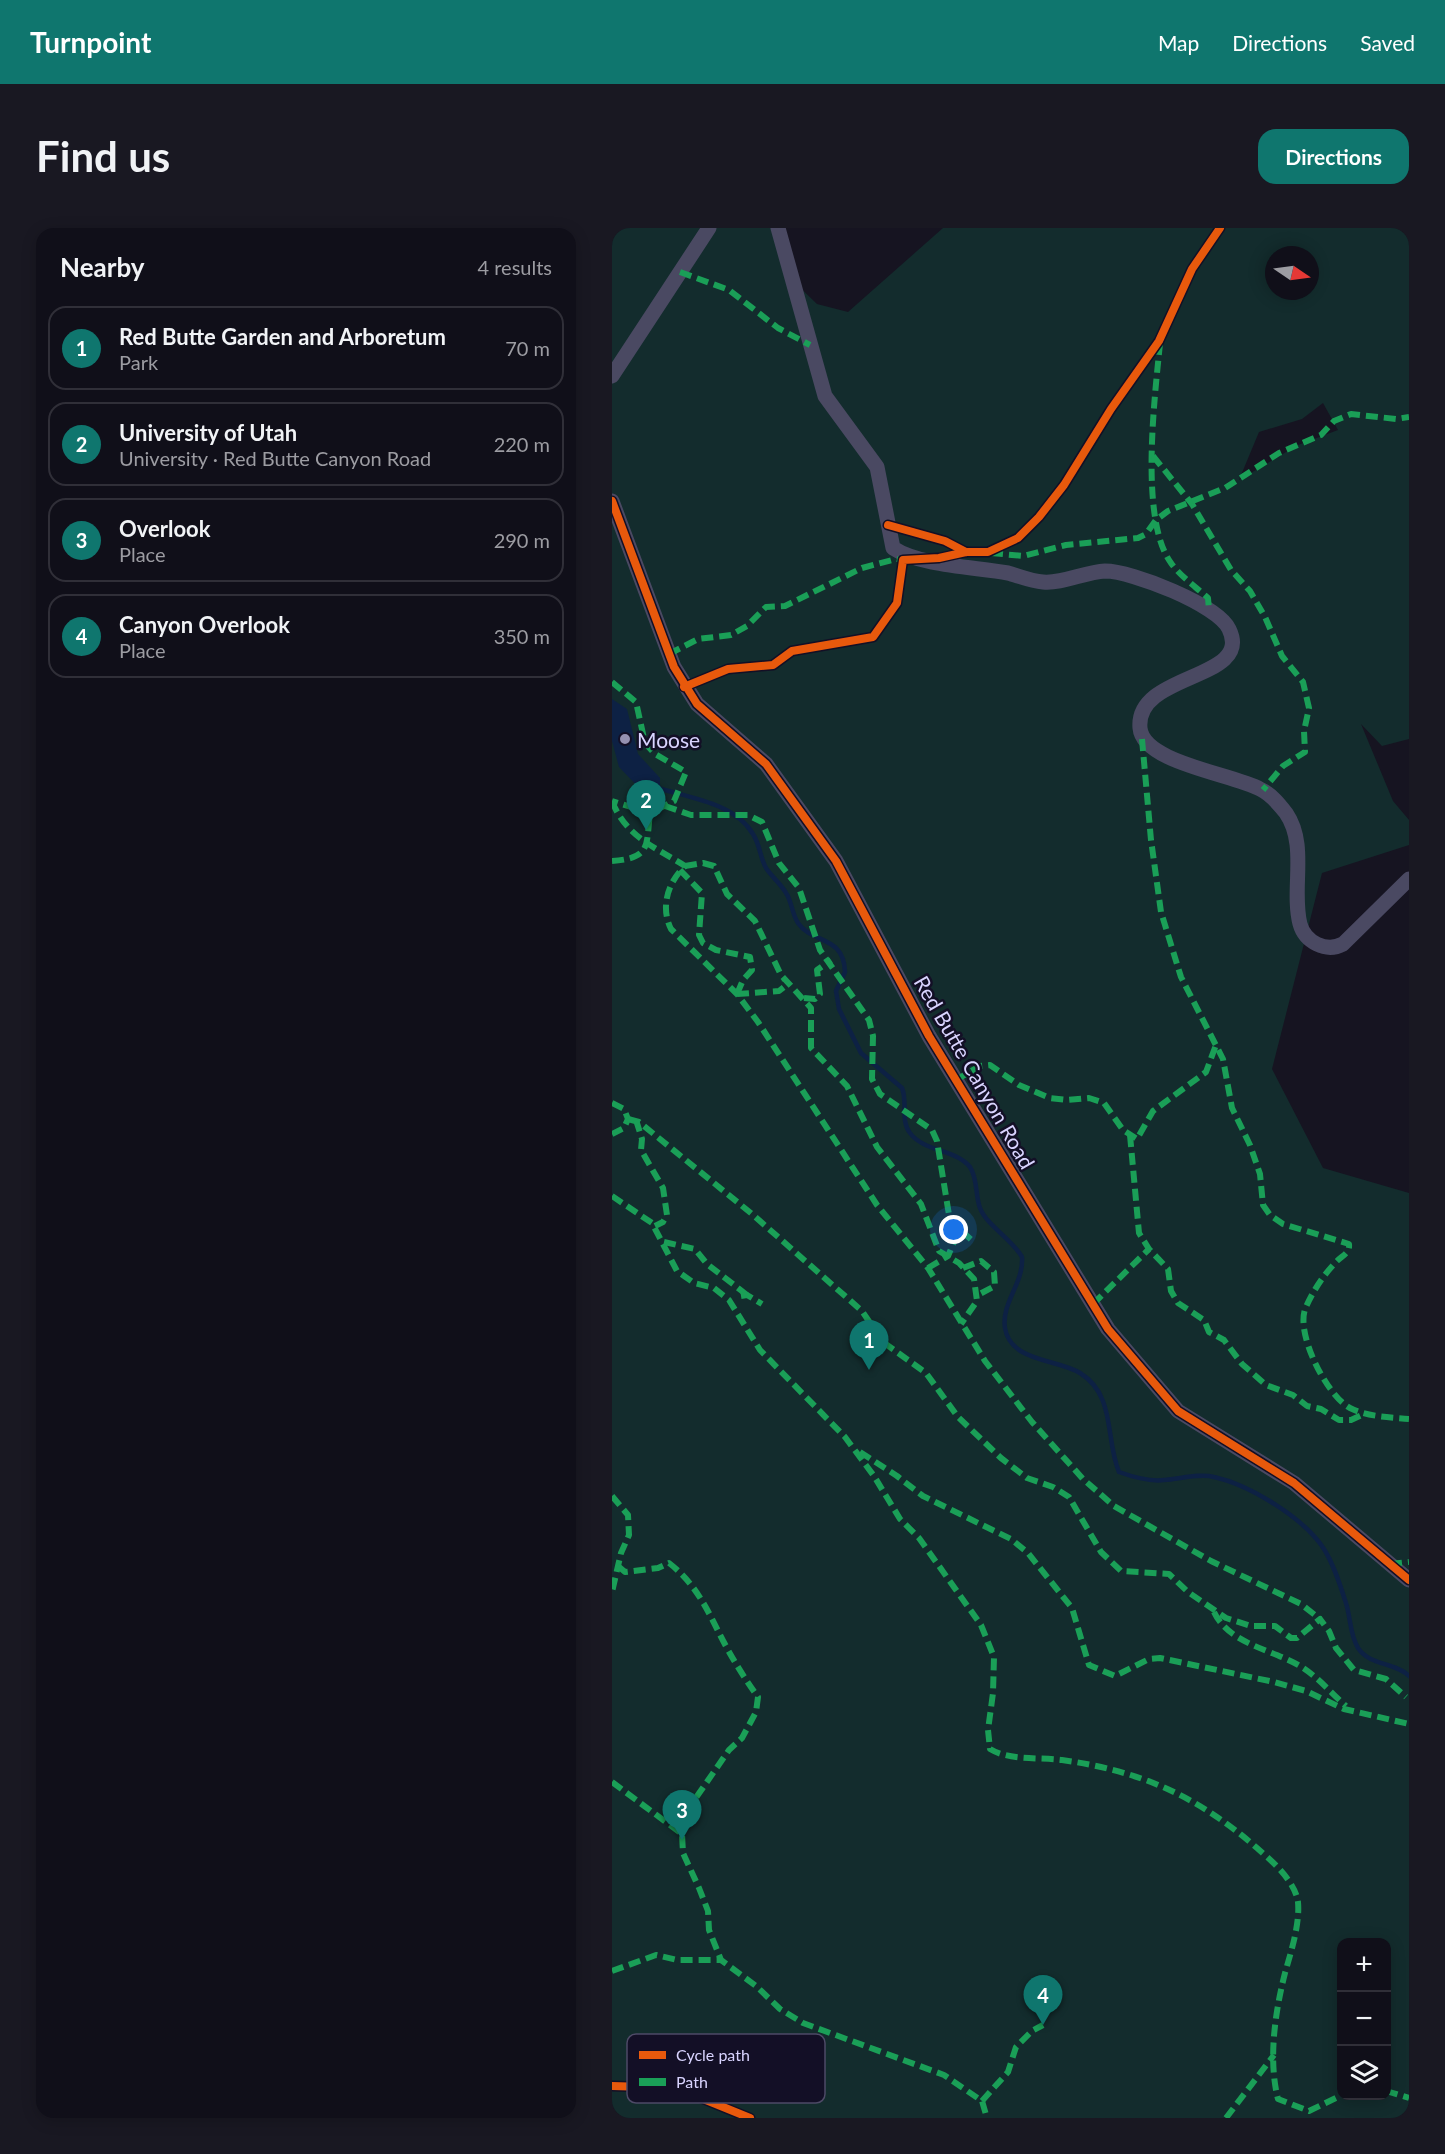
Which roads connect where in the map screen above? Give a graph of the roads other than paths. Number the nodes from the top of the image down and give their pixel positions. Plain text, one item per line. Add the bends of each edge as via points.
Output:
1 (709, 228) edge
2 (778, 228) edge
3 (612, 376) edge
4 (612, 501) edge
5 (1409, 879) edge
6 (1409, 1580) edge

1 - 3 street
2 - 5 street via 825,396 877,467 893,548 920,558 1043,582 1105,571 1121,573 1218,615 1230,630 1232,646 1228,654 1219,665 1151,698 1140,719 1142,739 1149,747 1176,760 1258,787 1280,805 1296,844 1301,927 1316,945 1332,948 1343,944
4 - 6 street, Red Butte Canyon Road via 684,687 697,704 766,764 836,861 929,1036 1108,1329 1178,1411 1294,1483

